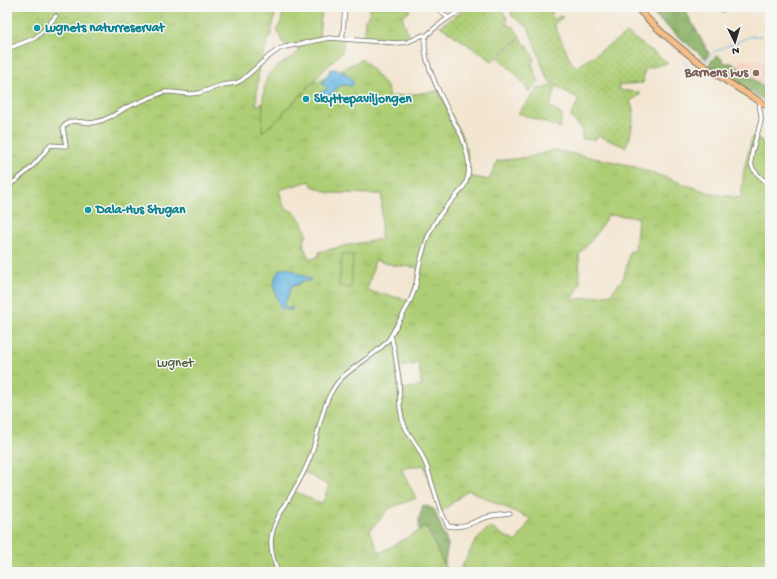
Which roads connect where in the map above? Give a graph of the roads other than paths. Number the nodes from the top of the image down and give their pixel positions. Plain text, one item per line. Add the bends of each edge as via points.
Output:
1 (345, 7) edge
2 (436, 7) edge
3 (467, 7) edge
4 (636, 7) edge
5 (56, 16) dead end
6 (448, 18) junction
7 (426, 36) junction
8 (342, 38) junction
9 (7, 49) edge
10 (760, 101) junction
11 (770, 107) edge
12 (770, 185) edge
13 (7, 187) edge
14 (391, 336) junction
15 (510, 514) dead end
16 (278, 572) edge

1 - 8 street
2 - 6 street
3 - 6 street
4 - 10 highway via 663,34 714,74
5 - 9 street via 35,38
6 - 7 street
7 - 8 street via 397,43
7 - 14 street via 424,42 427,60 462,137 469,170 464,186 445,208 429,233 414,294
8 - 13 street via 321,38 279,49 236,83 222,85 203,93 164,92 126,107 103,120 92,123 71,121 63,127 66,146 50,145 29,170
10 - 11 highway
10 - 12 street via 761,119 752,151 752,166
14 - 15 street via 399,380 402,419 427,467 440,510 448,526 463,526 487,517
14 - 16 street via 338,383 326,404 311,456 273,530 272,554

